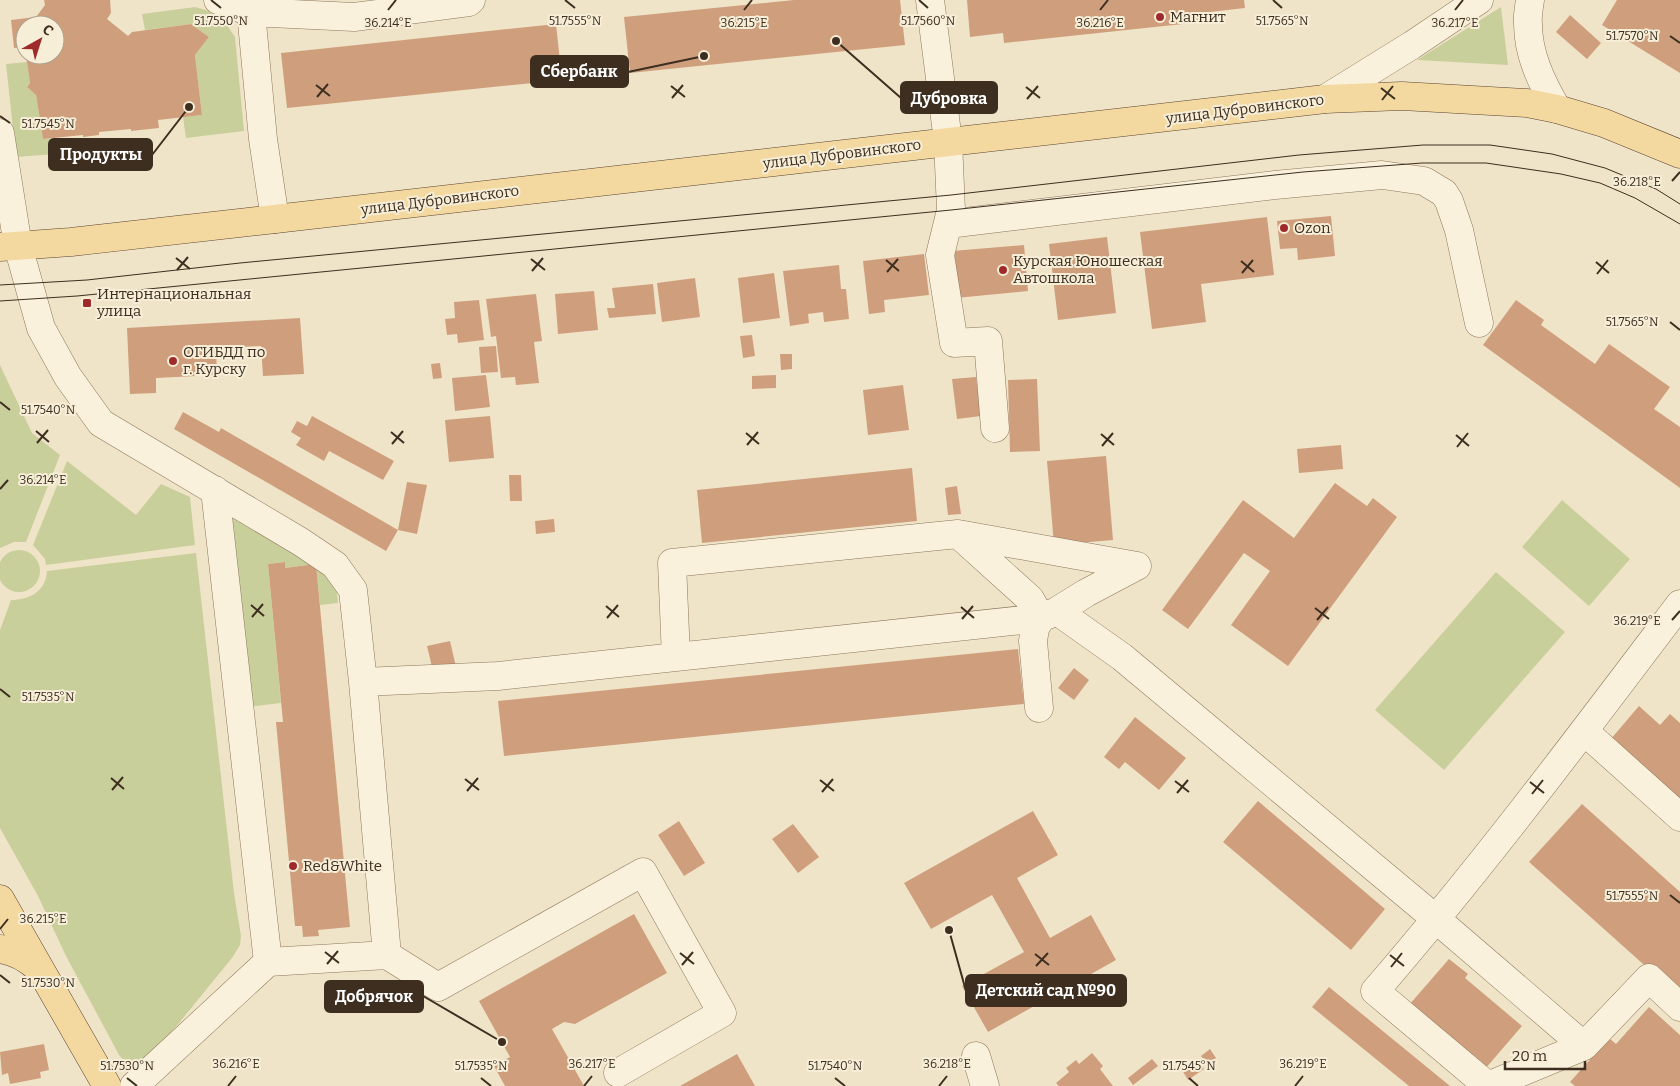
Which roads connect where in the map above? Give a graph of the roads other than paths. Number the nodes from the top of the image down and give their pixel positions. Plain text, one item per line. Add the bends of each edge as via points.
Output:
1 (218, 0) edge
2 (930, 0) edge
3 (1479, 0) edge
4 (1530, 0) edge
5 (478, 1) edge
6 (251, 12) junction
7 (1325, 99) junction
8 (1557, 109) junction
9 (0, 133) edge
10 (948, 141) junction
11 (1679, 154) edge
12 (276, 220) junction
13 (948, 224) junction
14 (9, 246) edge
15 (1479, 323) dead end
16 (995, 428) dead end
17 (215, 490) junction
18 (958, 534) junction
19 (1680, 604) edge
20 (1049, 615) junction
21 (676, 657) junction
22 (363, 682) junction
23 (1039, 708) dead end
24 (1584, 731) junction
25 (1680, 817) edge
26 (0, 899) edge
27 (1436, 920) junction
28 (0, 949) edge
29 (387, 955) junction
30 (268, 962) junction
31 (41, 970) junction
32 (1680, 1007) edge
33 (1584, 1046) junction
34 (976, 1056) dead end
35 (618, 1073) dead end
36 (1534, 1078) edge
37 (107, 1086) edge
38 (134, 1086) edge
39 (985, 1086) edge
40 (1488, 1086) edge

1 - 6 street
2 - 10 street
3 - 7 street
4 - 8 street via 1528,24 1533,57 1542,83
5 - 6 street via 354,17
6 - 12 street via 263,139
7 - 8 main road, улица Дубровинского via 1402,96 1527,103
7 - 10 main road, улица Дубровинского
8 - 11 main road, улица Дубровинского via 1604,123
9 - 14 street
10 - 12 main road, улица Дубровинского
10 - 13 street via 951,195
12 - 14 main road, улица Дубровинского
13 - 15 street via 1275,184 1382,175 1424,181 1444,193 1449,201 1460,230
13 - 16 street via 940,255 954,344 988,341
14 - 17 street via 41,328 68,377 101,423
17 - 22 street via 335,565 353,590
17 - 30 street
18 - 20 street
18 - 20 street via 1137,566
18 - 21 street via 672,563
19 - 24 street
20 - 21 street
20 - 23 street via 1036,628 1033,640
20 - 27 street via 1122,657
21 - 22 street via 498,676
22 - 29 street
24 - 25 street
24 - 27 street
26 - 31 main road
27 - 33 street
27 - 40 street via 1375,991
28 - 31 main road via 27,958
29 - 30 street
29 - 35 street via 438,987 643,872 722,1013
30 - 38 street
31 - 37 main road
32 - 33 street via 1649,978
33 - 36 street
34 - 39 street
36 - 40 street

